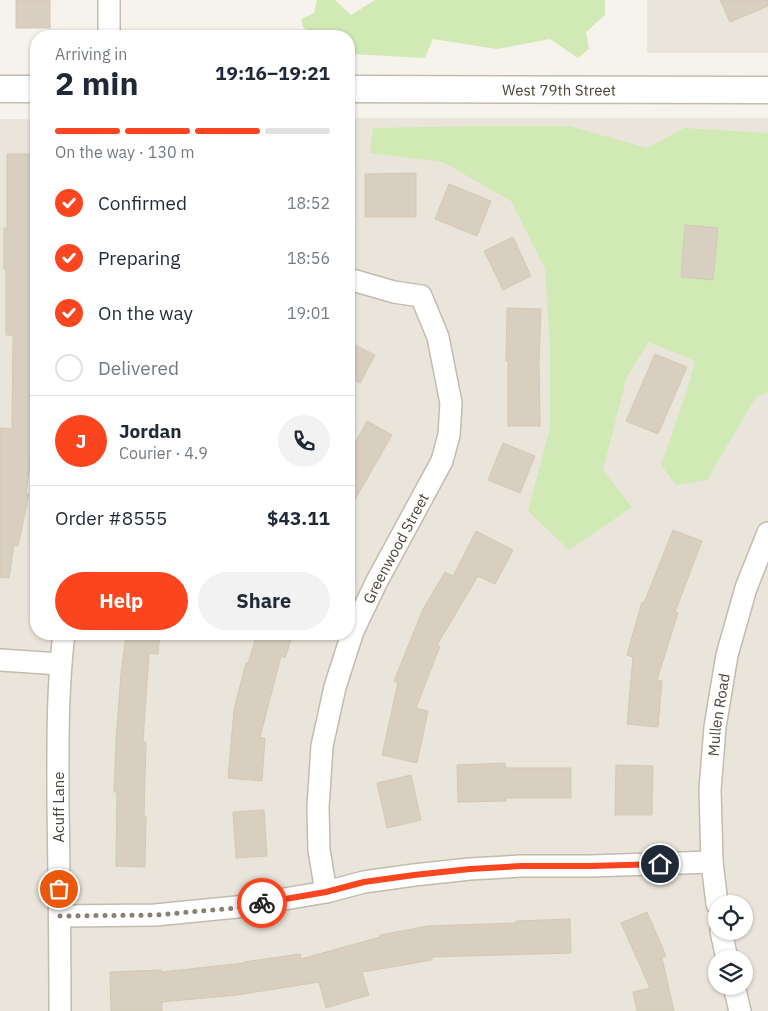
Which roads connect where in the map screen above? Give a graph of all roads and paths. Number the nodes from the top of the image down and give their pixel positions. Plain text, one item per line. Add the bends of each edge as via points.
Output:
1 (109, 0) edge
2 (109, 30) edge
3 (0, 89) edge
4 (30, 89) edge
5 (355, 89) edge
6 (768, 90) edge
7 (355, 282) edge
8 (768, 533) edge
9 (355, 627) edge
10 (63, 640) edge
11 (350, 640) edge
12 (0, 660) edge
13 (60, 664) junction
14 (712, 862) junction
15 (326, 892) junction
16 (716, 895) edge
17 (60, 916) junction
18 (736, 995) edge
19 (60, 1011) edge
20 (740, 1011) edge

1 - 2 street
3 - 4 street
5 - 6 street, West 79th Street
7 - 9 street, Greenwood Street via 421,296 438,337 451,403 449,436 442,461 376,581
8 - 14 street, Mullen Road via 746,588 727,655 719,700 710,790
10 - 13 street, Acuff Lane
11 - 15 street, Greenwood Street via 335,686 322,746 319,850
12 - 13 street
13 - 17 street, Acuff Lane
14 - 15 street via 470,869 364,882
14 - 16 street, Mullen Road
15 - 17 street via 237,908 155,915
17 - 19 street, Acuff Lane
18 - 20 street

